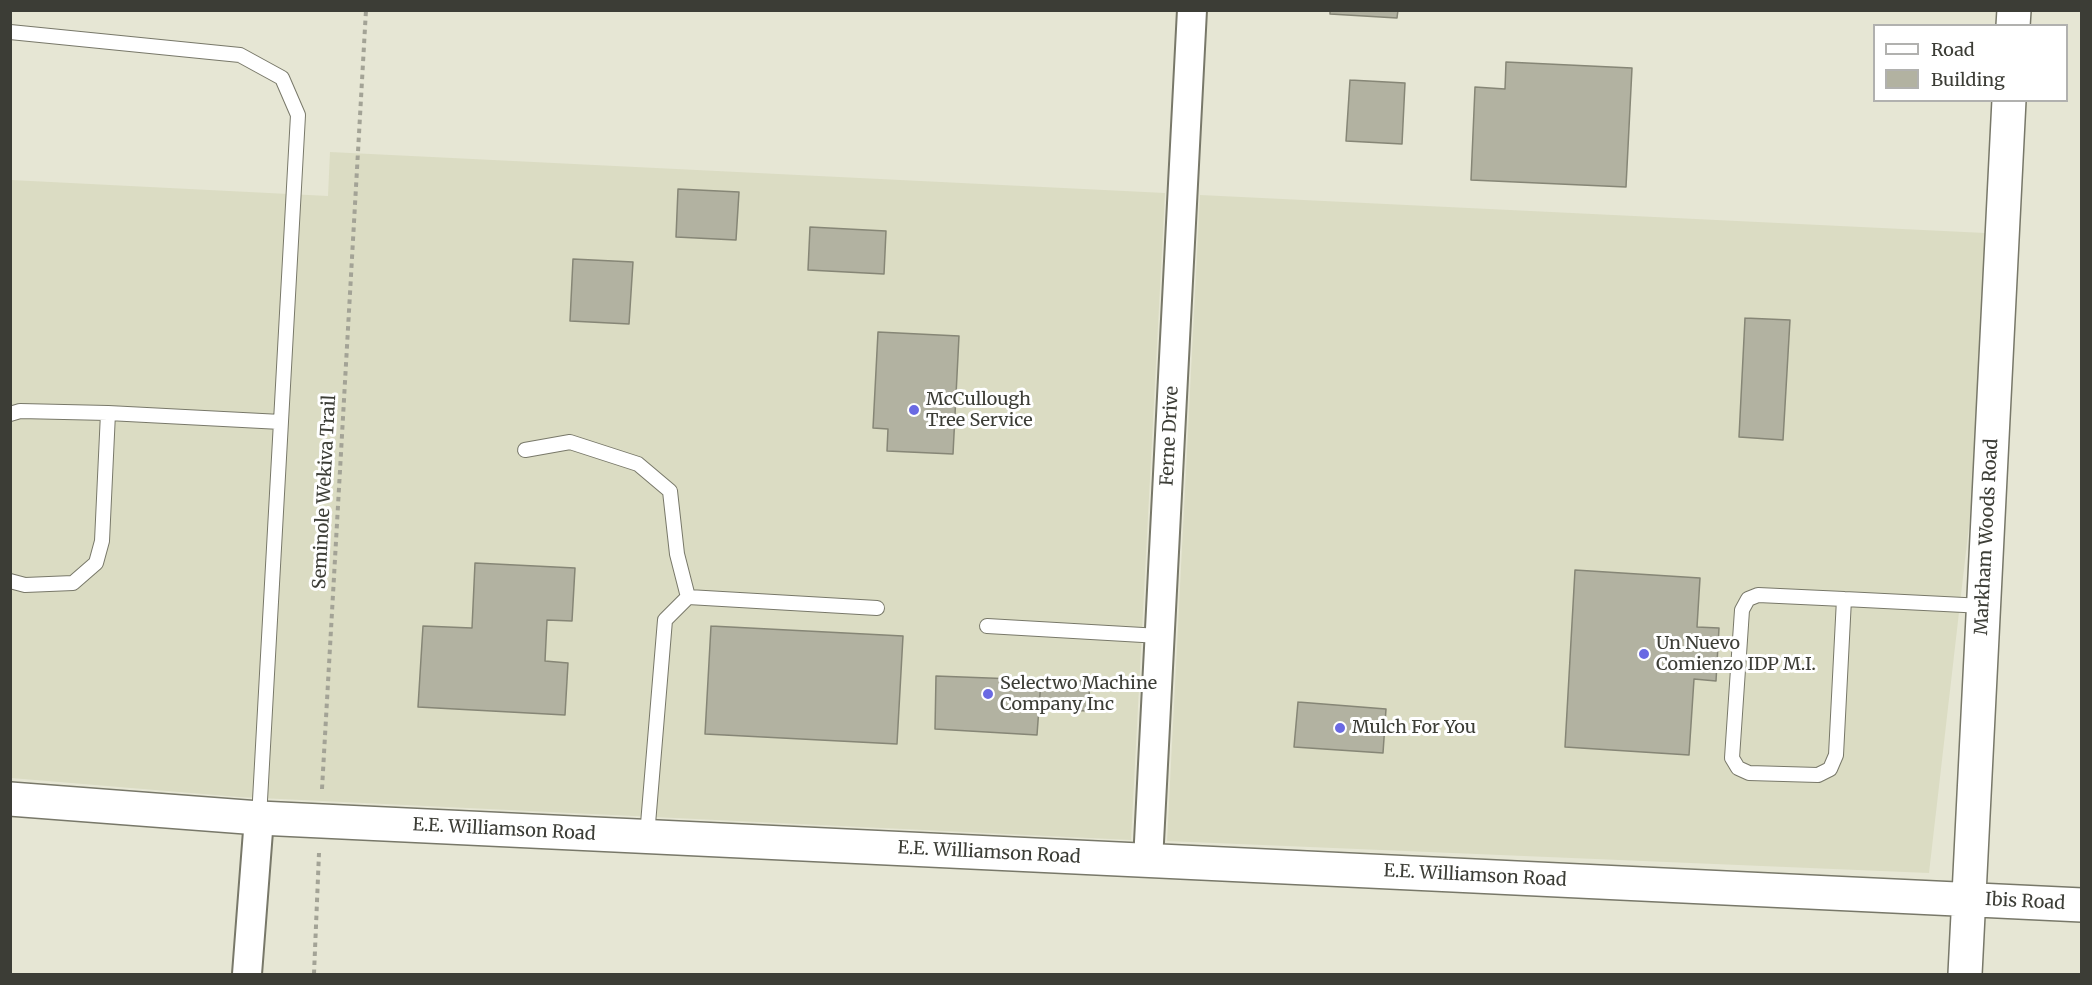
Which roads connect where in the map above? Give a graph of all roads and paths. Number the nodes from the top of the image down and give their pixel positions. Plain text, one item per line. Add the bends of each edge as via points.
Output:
1 (366, 10) edge
2 (1192, 10) edge
3 (10, 32) edge
4 (2009, 102) edge
5 (108, 413) junction
6 (10, 414) edge
7 (281, 422) junction
8 (525, 450) dead end
9 (10, 582) edge
10 (688, 597) junction
11 (1844, 599) junction
12 (1984, 606) junction
13 (877, 608) dead end
14 (987, 626) dead end
15 (1160, 636) junction
16 (10, 798) edge
17 (260, 818) junction
18 (320, 820) junction
19 (647, 836) junction
20 (1148, 861) junction
21 (1969, 899) junction
22 (2082, 905) edge
23 (247, 975) edge
24 (314, 975) edge
25 (1965, 975) edge

1 - 18 path, Seminole Wekiva Trail
2 - 15 street, Ferne Drive
3 - 7 lane via 240,55 282,78 298,116
4 - 12 street, Markham Woods Road
5 - 6 lane
5 - 7 lane
5 - 9 lane via 102,541 96,563 73,583
7 - 17 lane
8 - 10 lane via 570,442 638,464 670,491
10 - 13 lane
10 - 19 lane via 665,620
11 - 11 lane via 1748,599 1742,610 1732,758 1738,768 1749,773 1818,775 1830,769 1836,755
11 - 12 lane
12 - 21 street, Markham Woods Road
14 - 15 lane
15 - 20 street, Ferne Drive
16 - 17 street, E.E. Williamson Road
17 - 18 street, E.E. Williamson Road
17 - 23 street
18 - 19 street, E.E. Williamson Road
18 - 24 path, Seminole Wekiva Trail
19 - 20 street, E.E. Williamson Road
20 - 21 street, E.E. Williamson Road
21 - 22 street, Ibis Road
21 - 25 street, Markham Woods Road

